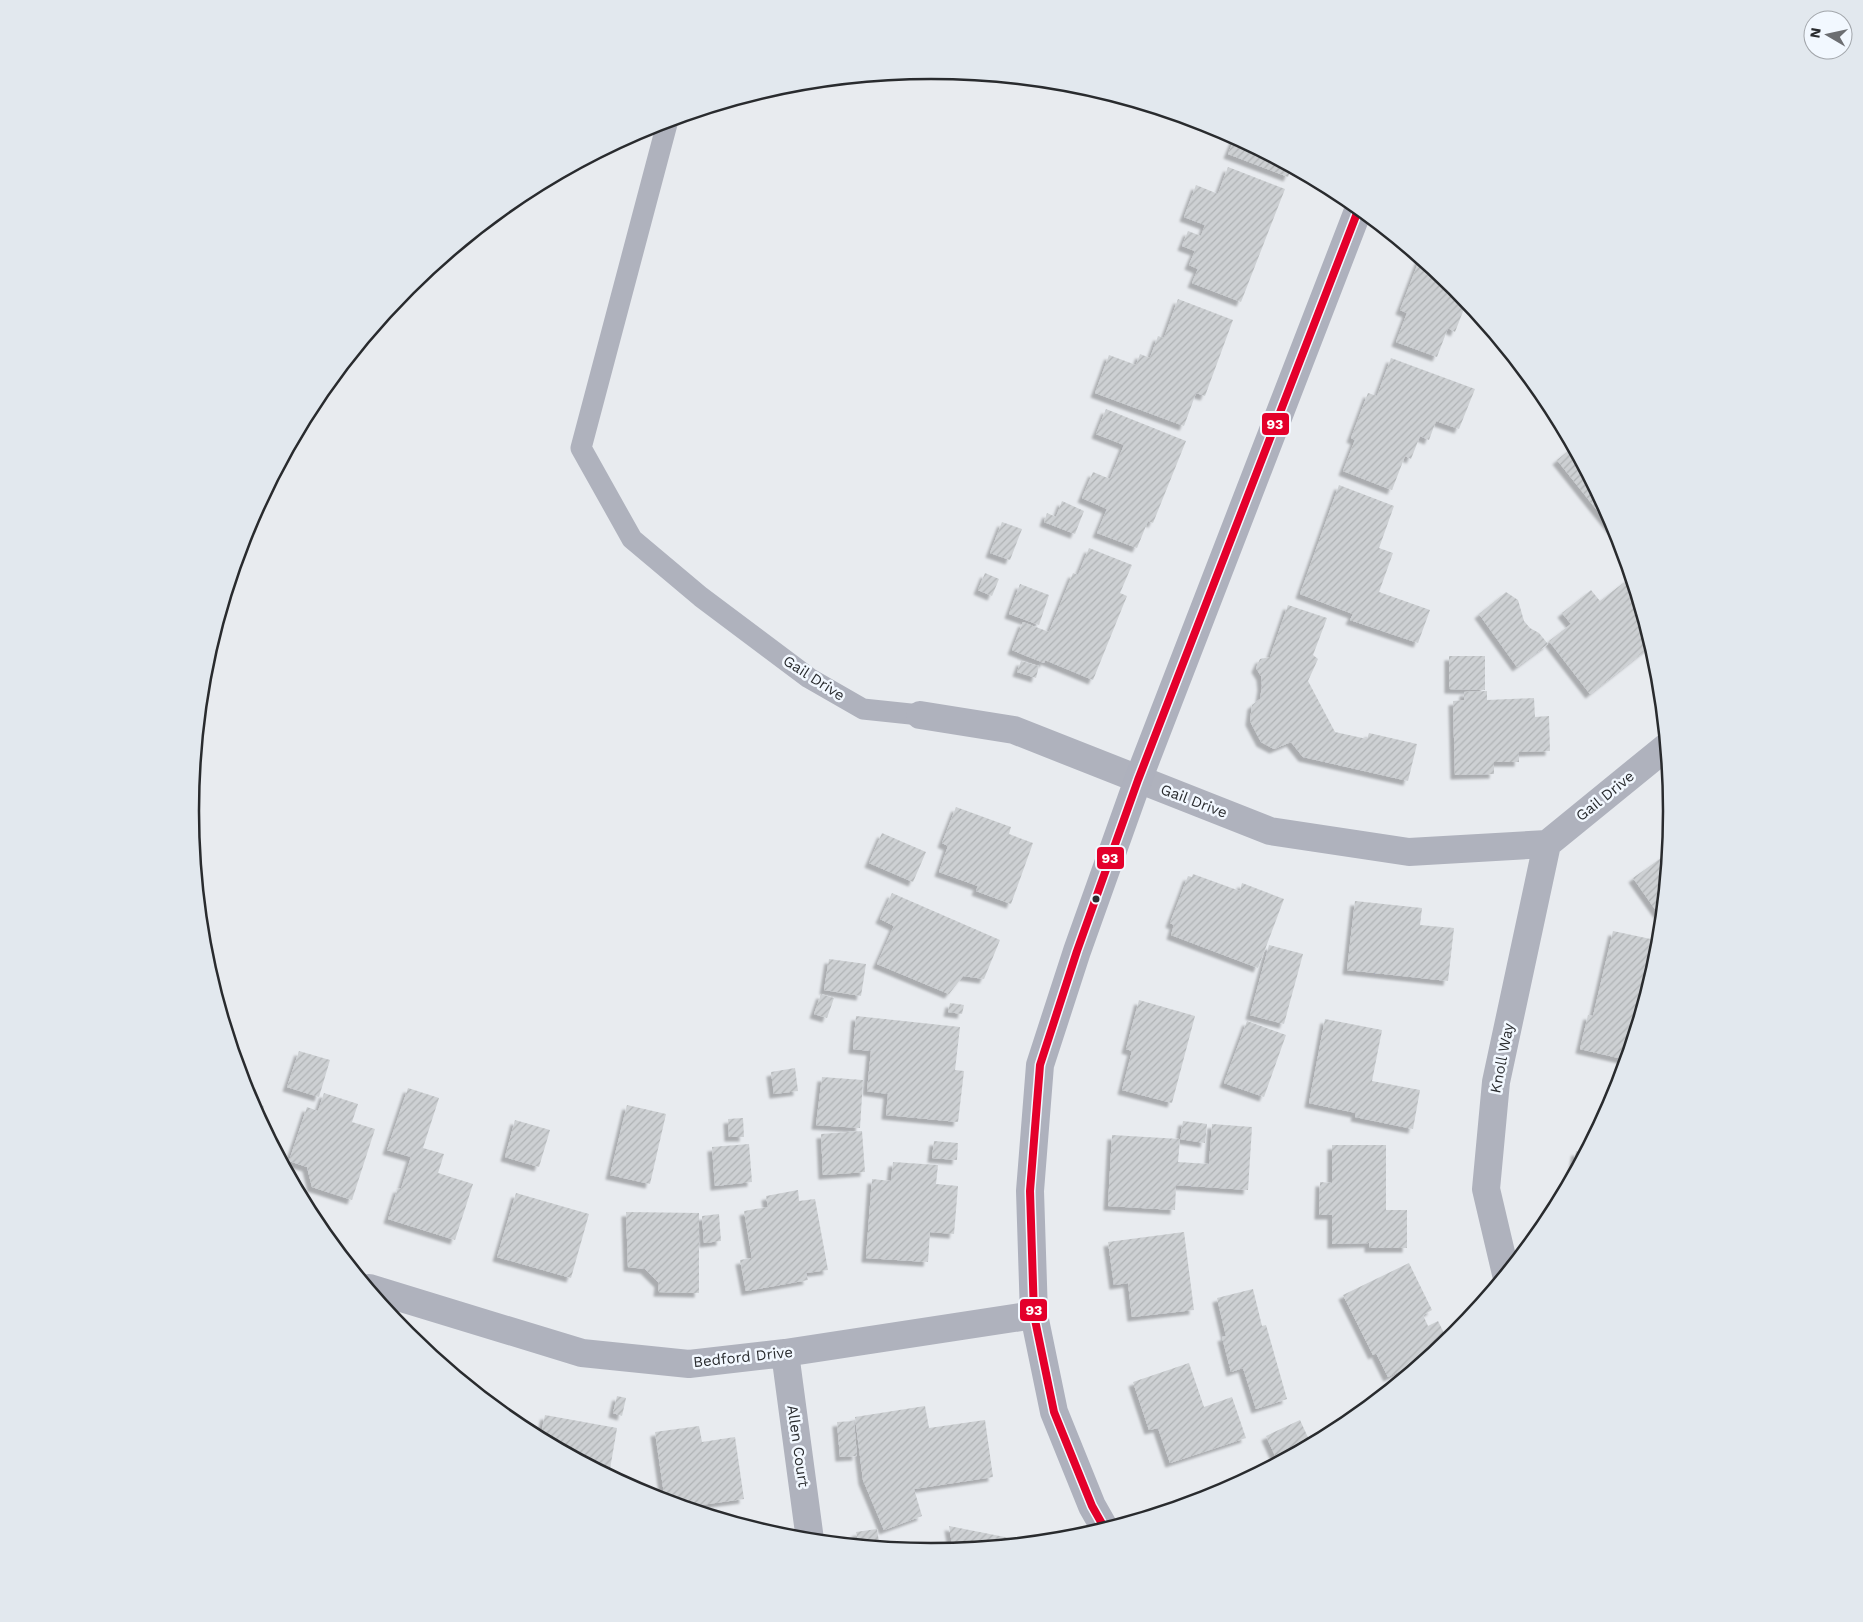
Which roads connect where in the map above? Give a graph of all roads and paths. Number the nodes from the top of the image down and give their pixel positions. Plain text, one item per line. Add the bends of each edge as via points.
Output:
1 (666, 129) edge
2 (1356, 215) edge
3 (920, 715) joint
4 (1661, 751) edge
5 (1138, 780) junction
6 (1547, 844) junction
7 (1504, 1267) edge
8 (378, 1291) edge
9 (1034, 1315) junction
10 (785, 1353) junction
11 (1101, 1523) edge
12 (809, 1532) edge

1 - 3 lane, Gail Drive via 581,448 632,539 701,597 809,678 863,709
2 - 5 main road
3 - 5 street, Gail Drive via 1014,730
4 - 6 street, Gail Drive
5 - 6 street, Gail Drive via 1270,831 1409,852
5 - 9 main road via 1040,1066 1030,1191
6 - 7 street, Knoll Way via 1496,1082 1486,1190
8 - 10 street, Bedford Drive via 582,1353 689,1364
9 - 10 street, Bedford Drive
9 - 11 main road via 1054,1412
10 - 12 street, Allen Court

